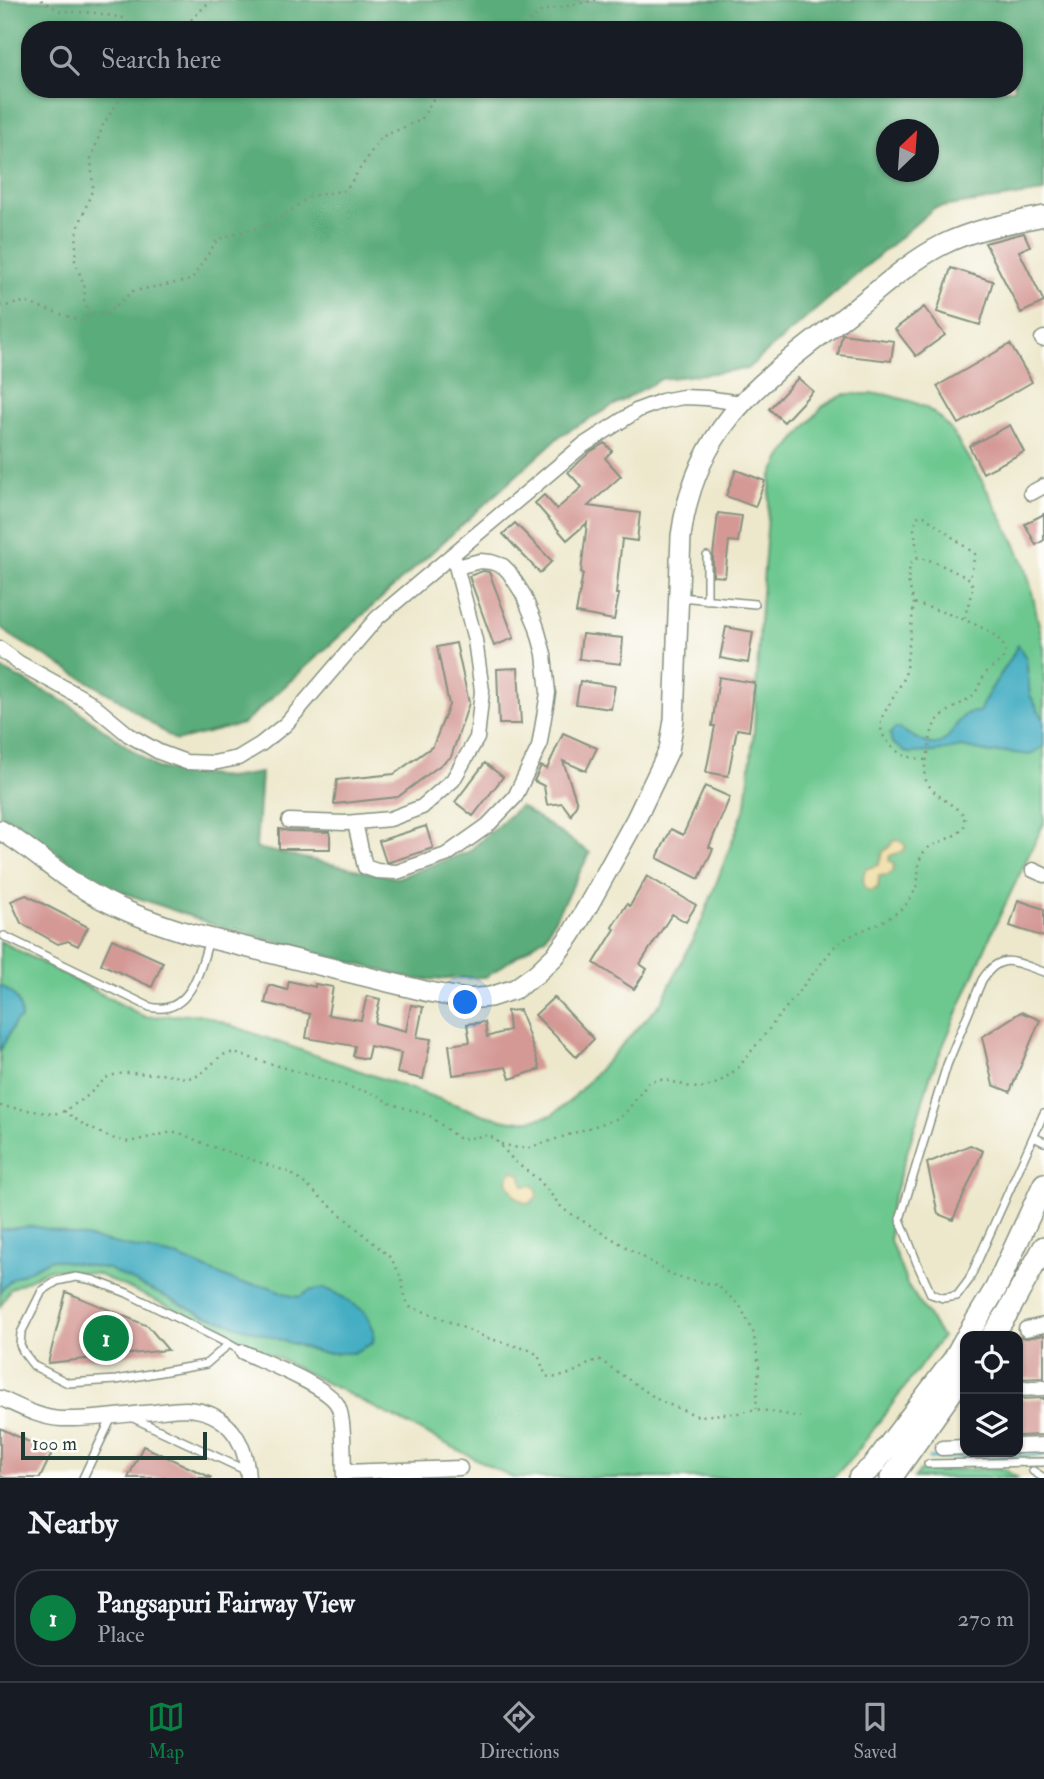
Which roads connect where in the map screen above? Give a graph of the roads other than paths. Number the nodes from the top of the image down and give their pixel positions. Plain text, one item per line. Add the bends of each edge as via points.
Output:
1 (1044, 216) edge
2 (741, 403) junction
3 (707, 556) dead end
4 (455, 561) junction
5 (679, 597) junction
6 (707, 600) junction
7 (755, 604) dead end
8 (0, 649) edge
9 (289, 821) dead end
10 (355, 823) junction
11 (0, 830) edge
12 (4, 936) dead end
13 (209, 939) junction
14 (1044, 972) edge
15 (1044, 1114) edge
16 (1034, 1137) junction
17 (1044, 1142) edge
18 (1044, 1184) edge
19 (1044, 1247) edge
20 (1044, 1325) edge
21 (1026, 1329) dead end
22 (970, 1331) edge
23 (996, 1331) edge
24 (229, 1344) junction
25 (960, 1348) edge
26 (243, 1352) joint
27 (960, 1380) edge
28 (1044, 1388) edge
29 (1023, 1389) edge
30 (0, 1398) edge
31 (120, 1416) junction
32 (1044, 1445) edge
33 (1023, 1446) edge
34 (960, 1447) edge
35 (942, 1448) dead end
36 (1044, 1462) edge
37 (928, 1464) dead end
38 (460, 1468) dead end
39 (1033, 1471) dead end
40 (248, 1475) edge
41 (344, 1475) edge
42 (83, 1478) edge
43 (859, 1478) edge
44 (891, 1478) edge
45 (1044, 1478) edge

1 - 2 main road via 970,234 911,264
2 - 4 street via 683,397 638,410 582,446
2 - 5 main road via 709,447 690,493 681,536
3 - 6 lane
4 - 8 street via 377,618 286,724 238,758 213,763 186,762 159,752 88,701
4 - 10 street via 475,640 482,691 477,738 453,780 422,807 390,819
4 - 10 street via 502,566 523,594 544,654 548,693 539,747 515,797 446,855 397,872 365,867
5 - 6 lane
5 - 13 main road via 674,720 668,750 636,819 571,935 536,974 514,989 466,999
6 - 7 lane
9 - 10 street
11 - 13 main road via 109,904
12 - 13 lane via 159,1009 177,1004 191,990
14 - 16 lane via 1006,960 988,970 947,1065 900,1219 931,1294 957,1296 969,1280
15 - 16 lane
16 - 17 lane
18 - 22 main road via 996,1288
19 - 23 main road
20 - 21 street
24 - 24 lane via 127,1293 76,1277 57,1281 42,1291 21,1332 20,1345 34,1366 68,1383 116,1380 206,1364
24 - 26 lane
25 - 43 main road via 873,1466
26 - 41 street via 322,1390 336,1402
27 - 44 main road
28 - 29 street
30 - 31 street via 58,1419
31 - 40 lane
31 - 40 street via 184,1409 215,1417 239,1439
31 - 42 lane
32 - 33 street
34 - 35 street
36 - 37 lane
38 - 41 street
39 - 45 lane

